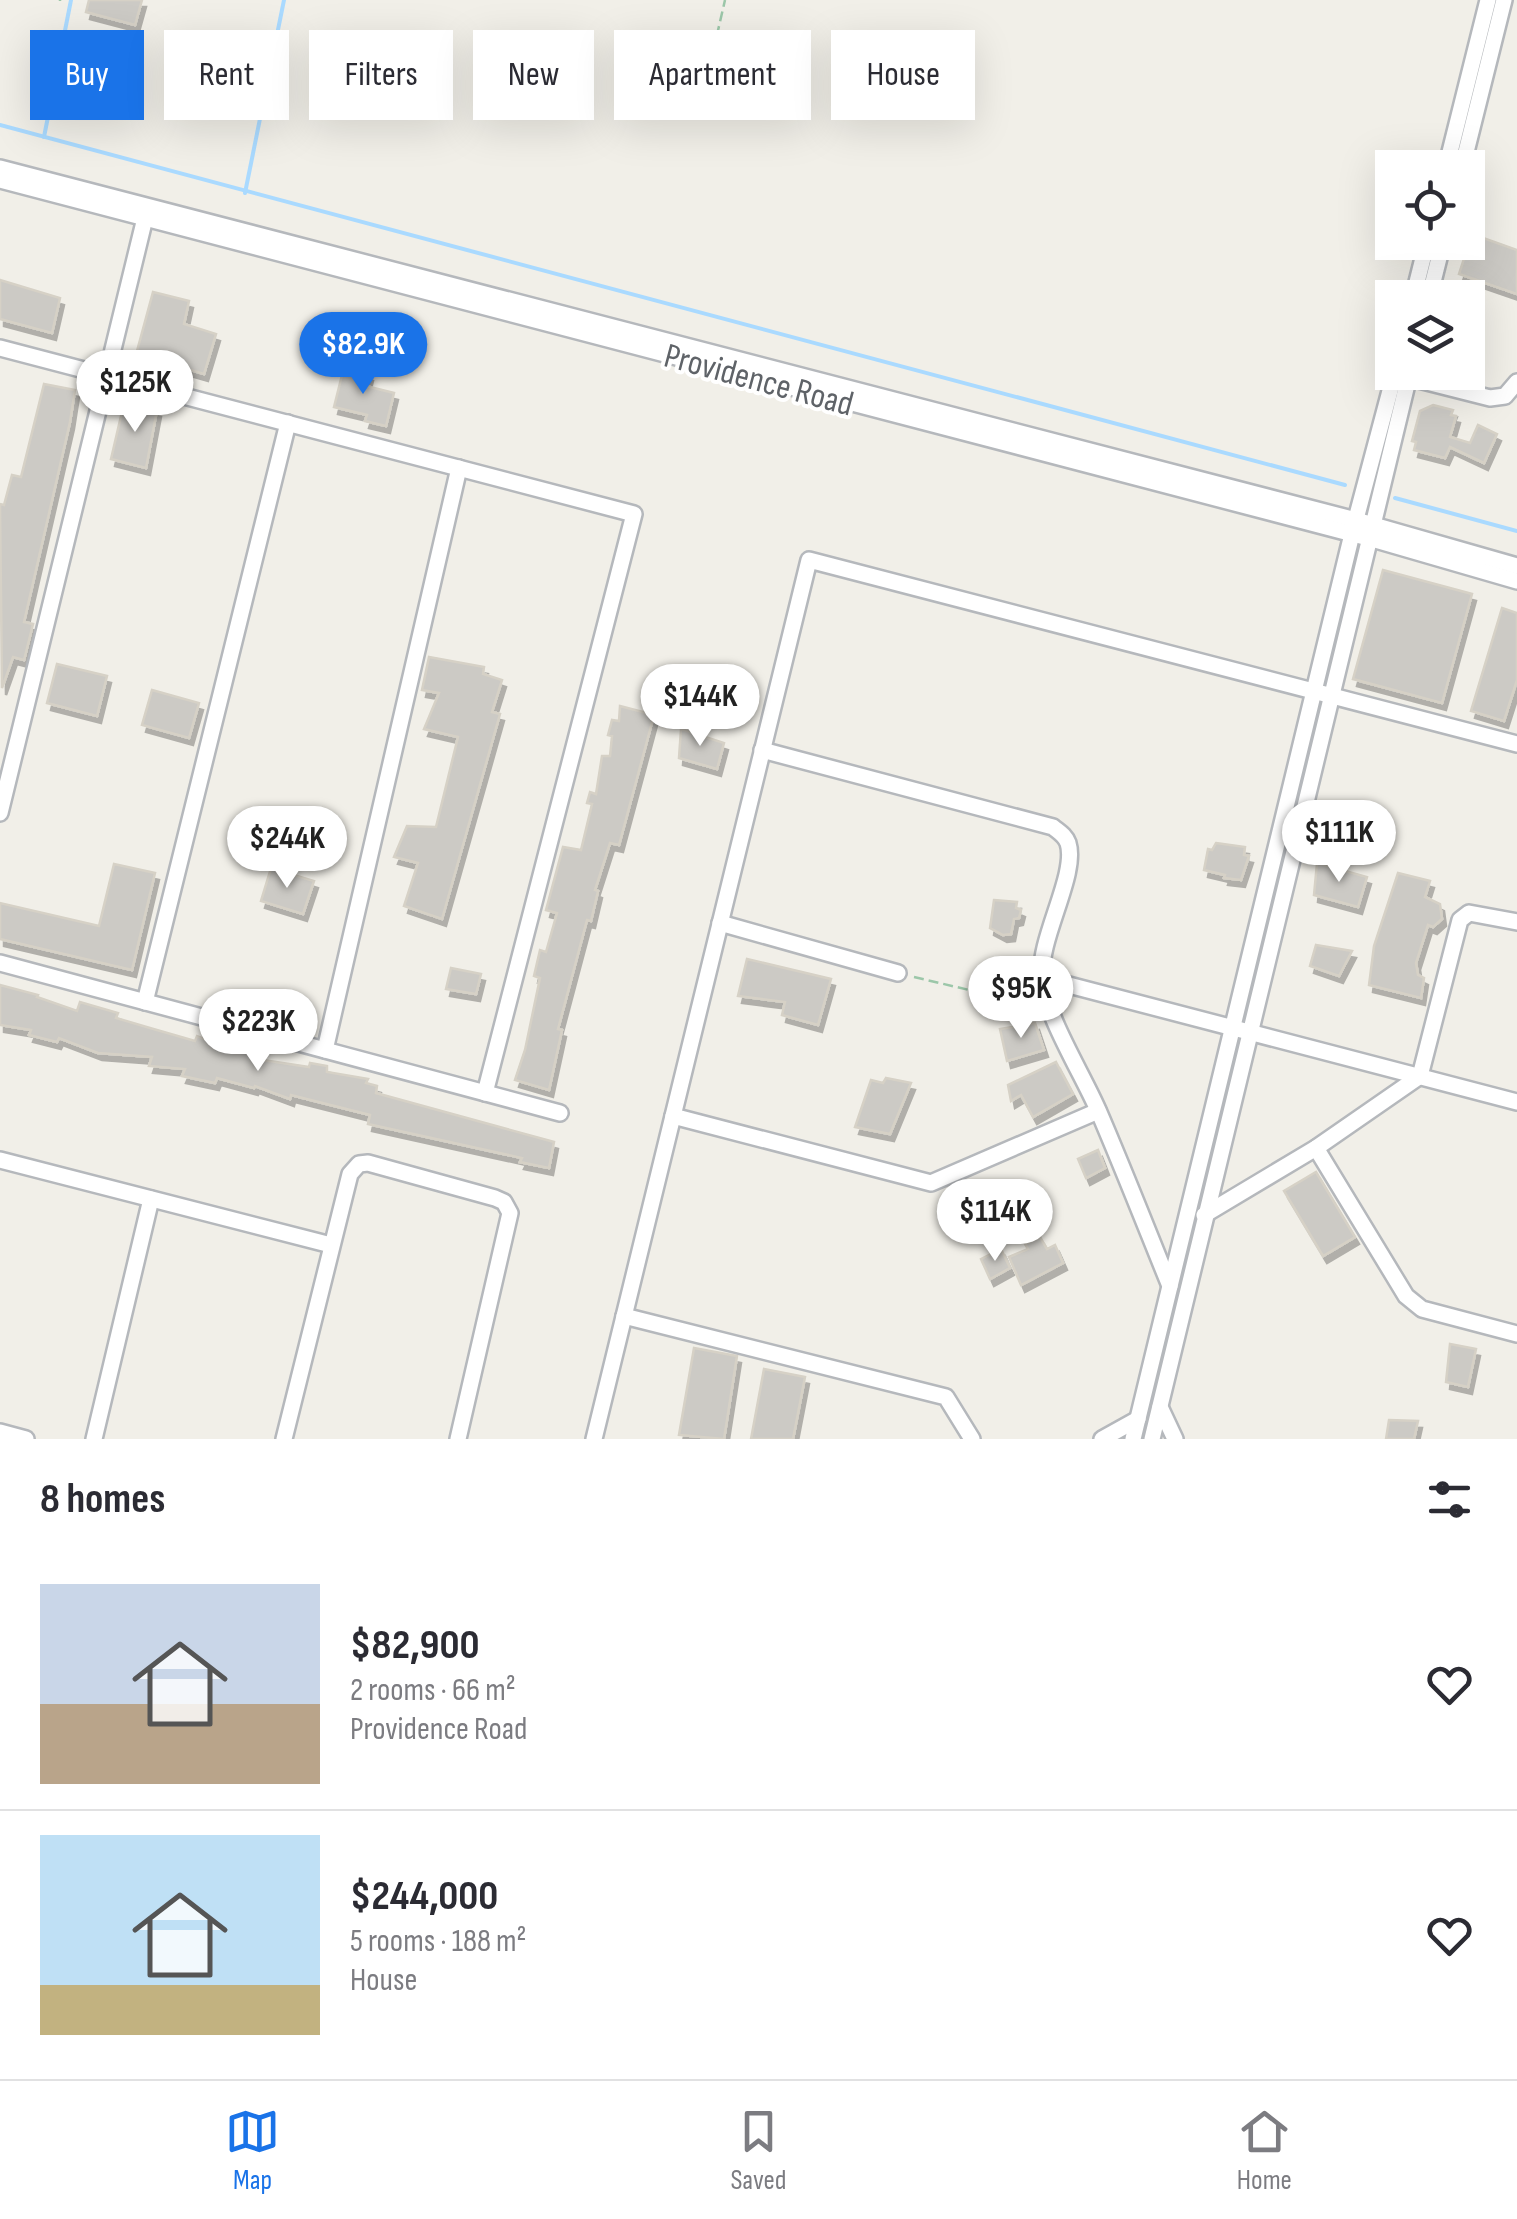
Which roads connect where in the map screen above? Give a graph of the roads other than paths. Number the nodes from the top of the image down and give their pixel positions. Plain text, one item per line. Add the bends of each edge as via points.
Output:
1 (1488, 0) edge
2 (1504, 0) edge
3 (1450, 150) edge
4 (1466, 150) edge
5 (0, 168) edge
6 (0, 180) edge
7 (145, 218) junction
8 (0, 348) edge
9 (107, 376) junction
10 (1517, 382) edge
11 (1397, 390) edge
12 (1399, 390) edge
13 (1461, 390) edge
14 (1490, 398) junction
15 (1517, 406) edge
16 (288, 424) junction
17 (459, 468) junction
18 (1354, 527) junction
19 (1373, 532) junction
20 (1517, 566) edge
21 (1517, 581) edge
22 (1323, 695) junction
23 (1517, 744) edge
24 (762, 750) junction
25 (0, 813) edge
26 (1517, 922) edge
27 (720, 923) junction
28 (0, 963) edge
29 (898, 972) road end
30 (1042, 978) junction
31 (145, 1002) junction
32 (1241, 1031) junction
33 (325, 1050) junction
34 (1420, 1076) junction
35 (485, 1093) junction
36 (1517, 1102) edge
37 (1098, 1111) junction
38 (560, 1113) dead end
39 (673, 1116) junction
40 (1316, 1148) junction
41 (0, 1160) edge
42 (151, 1199) junction
43 (1204, 1215) junction
44 (331, 1246) junction
45 (1170, 1287) junction
46 (624, 1316) junction
47 (1517, 1334) edge
48 (1160, 1406) junction
49 (1138, 1419) junction
50 (0, 1432) edge
51 (26, 1439) edge
52 (94, 1439) edge
53 (284, 1439) edge
54 (458, 1439) edge
55 (594, 1439) edge
56 (972, 1439) edge
57 (1102, 1439) edge
58 (1133, 1439) edge
59 (1152, 1439) edge
60 (1175, 1439) edge

1 - 3 street
2 - 4 street
5 - 18 street, Providence Road
6 - 7 street, Providence Road
7 - 9 street
7 - 18 street, Providence Road
8 - 9 street
9 - 16 street
9 - 25 street
10 - 14 street via 1505,396
11 - 18 street
12 - 19 street
13 - 14 street
14 - 15 street
16 - 17 street
16 - 31 street
17 - 33 street
17 - 35 street via 634,514
18 - 19 street, Providence Road
18 - 22 street
19 - 20 street, Providence Road
19 - 21 street, Providence Road
19 - 22 street
22 - 23 street
22 - 24 street via 809,560
22 - 32 street
24 - 27 street
24 - 30 street via 1053,827 1070,846
26 - 34 street via 1481,913 1460,920
27 - 29 street
27 - 39 street
28 - 31 street
30 - 32 street
30 - 37 street
31 - 33 street
32 - 34 street
32 - 43 street
32 - 45 street
33 - 35 street
34 - 36 street
34 - 40 street
35 - 38 street
37 - 39 street via 931,1183
37 - 45 street
39 - 46 street
40 - 43 street
40 - 47 street via 1406,1296 1422,1309
41 - 42 street
42 - 44 street
42 - 52 street
43 - 48 street
44 - 53 street
44 - 54 street via 350,1174 360,1164 495,1198 508,1207 511,1220
45 - 49 street
46 - 55 street
46 - 56 street via 946,1397
48 - 59 street
48 - 60 street
49 - 57 street
49 - 58 street
50 - 51 street

